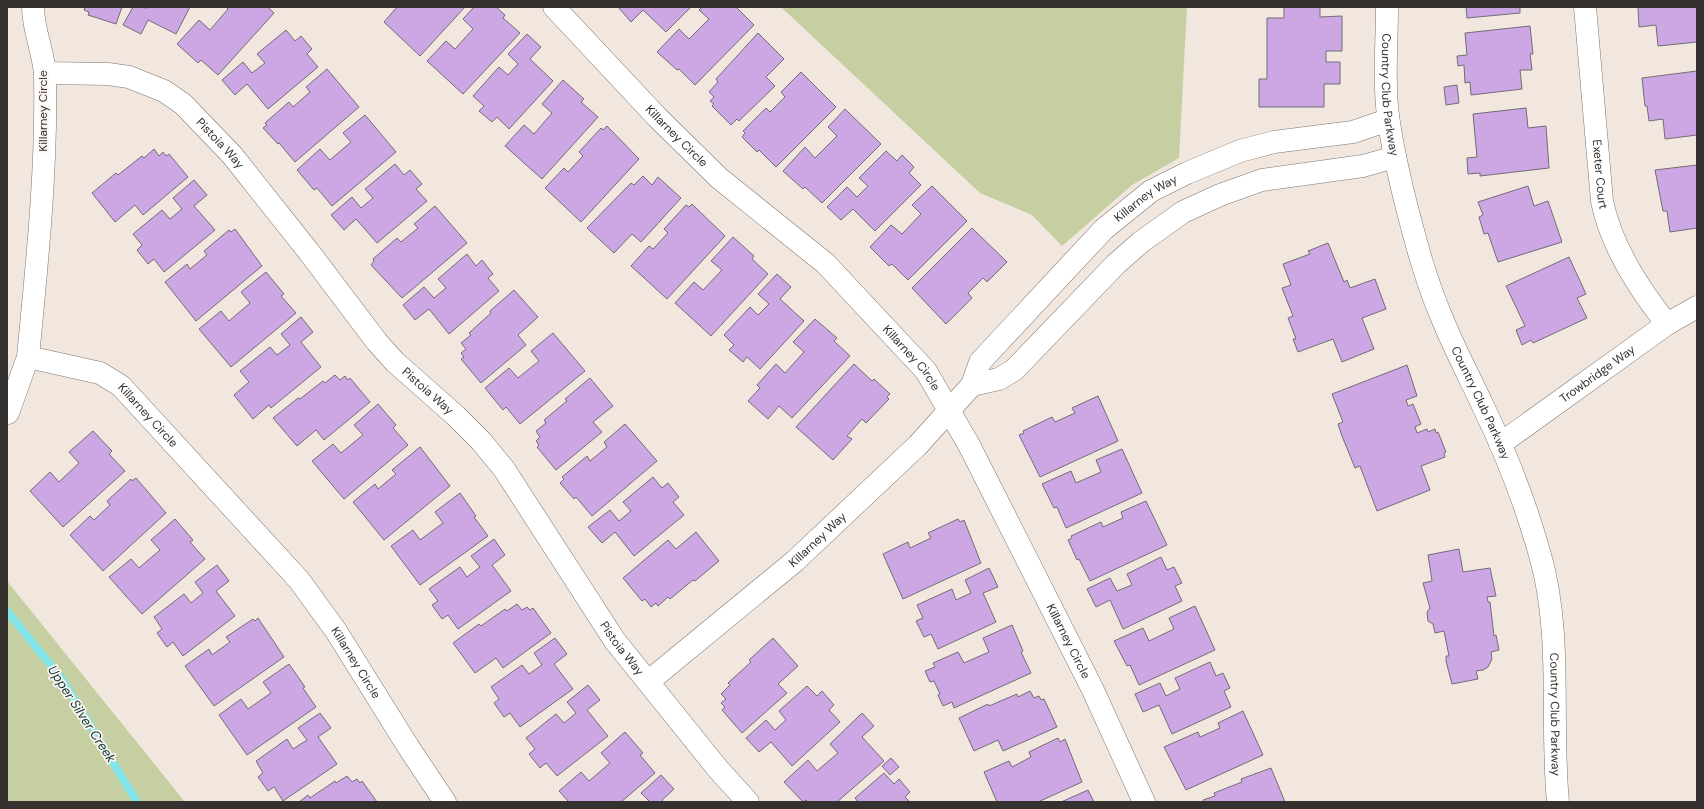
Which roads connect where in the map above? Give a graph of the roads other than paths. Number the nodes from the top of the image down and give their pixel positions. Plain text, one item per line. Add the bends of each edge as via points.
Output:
1 (33, 7) edge
2 (554, 7) edge
3 (1387, 7) edge
4 (1585, 7) edge
5 (45, 73) junction
6 (1388, 120) junction
7 (1395, 156) junction
8 (1697, 307) edge
9 (1667, 324) junction
10 (28, 357) junction
11 (972, 385) junction
12 (949, 411) junction
13 (8, 413) edge
14 (1500, 444) junction
15 (650, 681) junction
16 (445, 802) edge
17 (748, 802) edge
18 (1144, 802) edge
19 (1558, 802) edge

1 - 5 street, Killarney Circle via 34,28
2 - 12 street, Killarney Circle via 657,117 719,178 825,263 926,371
3 - 6 street, Country Club Parkway
4 - 9 street, Exeter Court via 1605,218 1627,265 1650,303
5 - 10 street, Killarney Circle via 43,194
5 - 15 street, Pistoia Way via 129,77 164,91 183,104 232,155 377,342 395,362 456,416 495,458 616,641
6 - 7 street, Country Club Parkway
6 - 11 street, Killarney Way via 1353,132 1274,142 1240,152 1187,172 1151,191 1104,229 980,362
7 - 11 street via 1363,166 1262,180 1194,206 1171,220 1116,264 1014,370 999,379
7 - 14 street, Country Club Parkway via 1421,262 1460,362
8 - 9 street, Trowbridge Way
9 - 14 street, Trowbridge Way
10 - 13 street
10 - 16 street, Killarney Circle via 100,373 121,386 299,580 344,644
11 - 12 street, Killarney Way
12 - 15 street, Killarney Way via 918,445 795,561
12 - 18 street, Killarney Circle via 969,445 1092,688
14 - 19 street, Country Club Parkway via 1541,558 1552,618
15 - 17 street, Pistoia Way via 718,769

